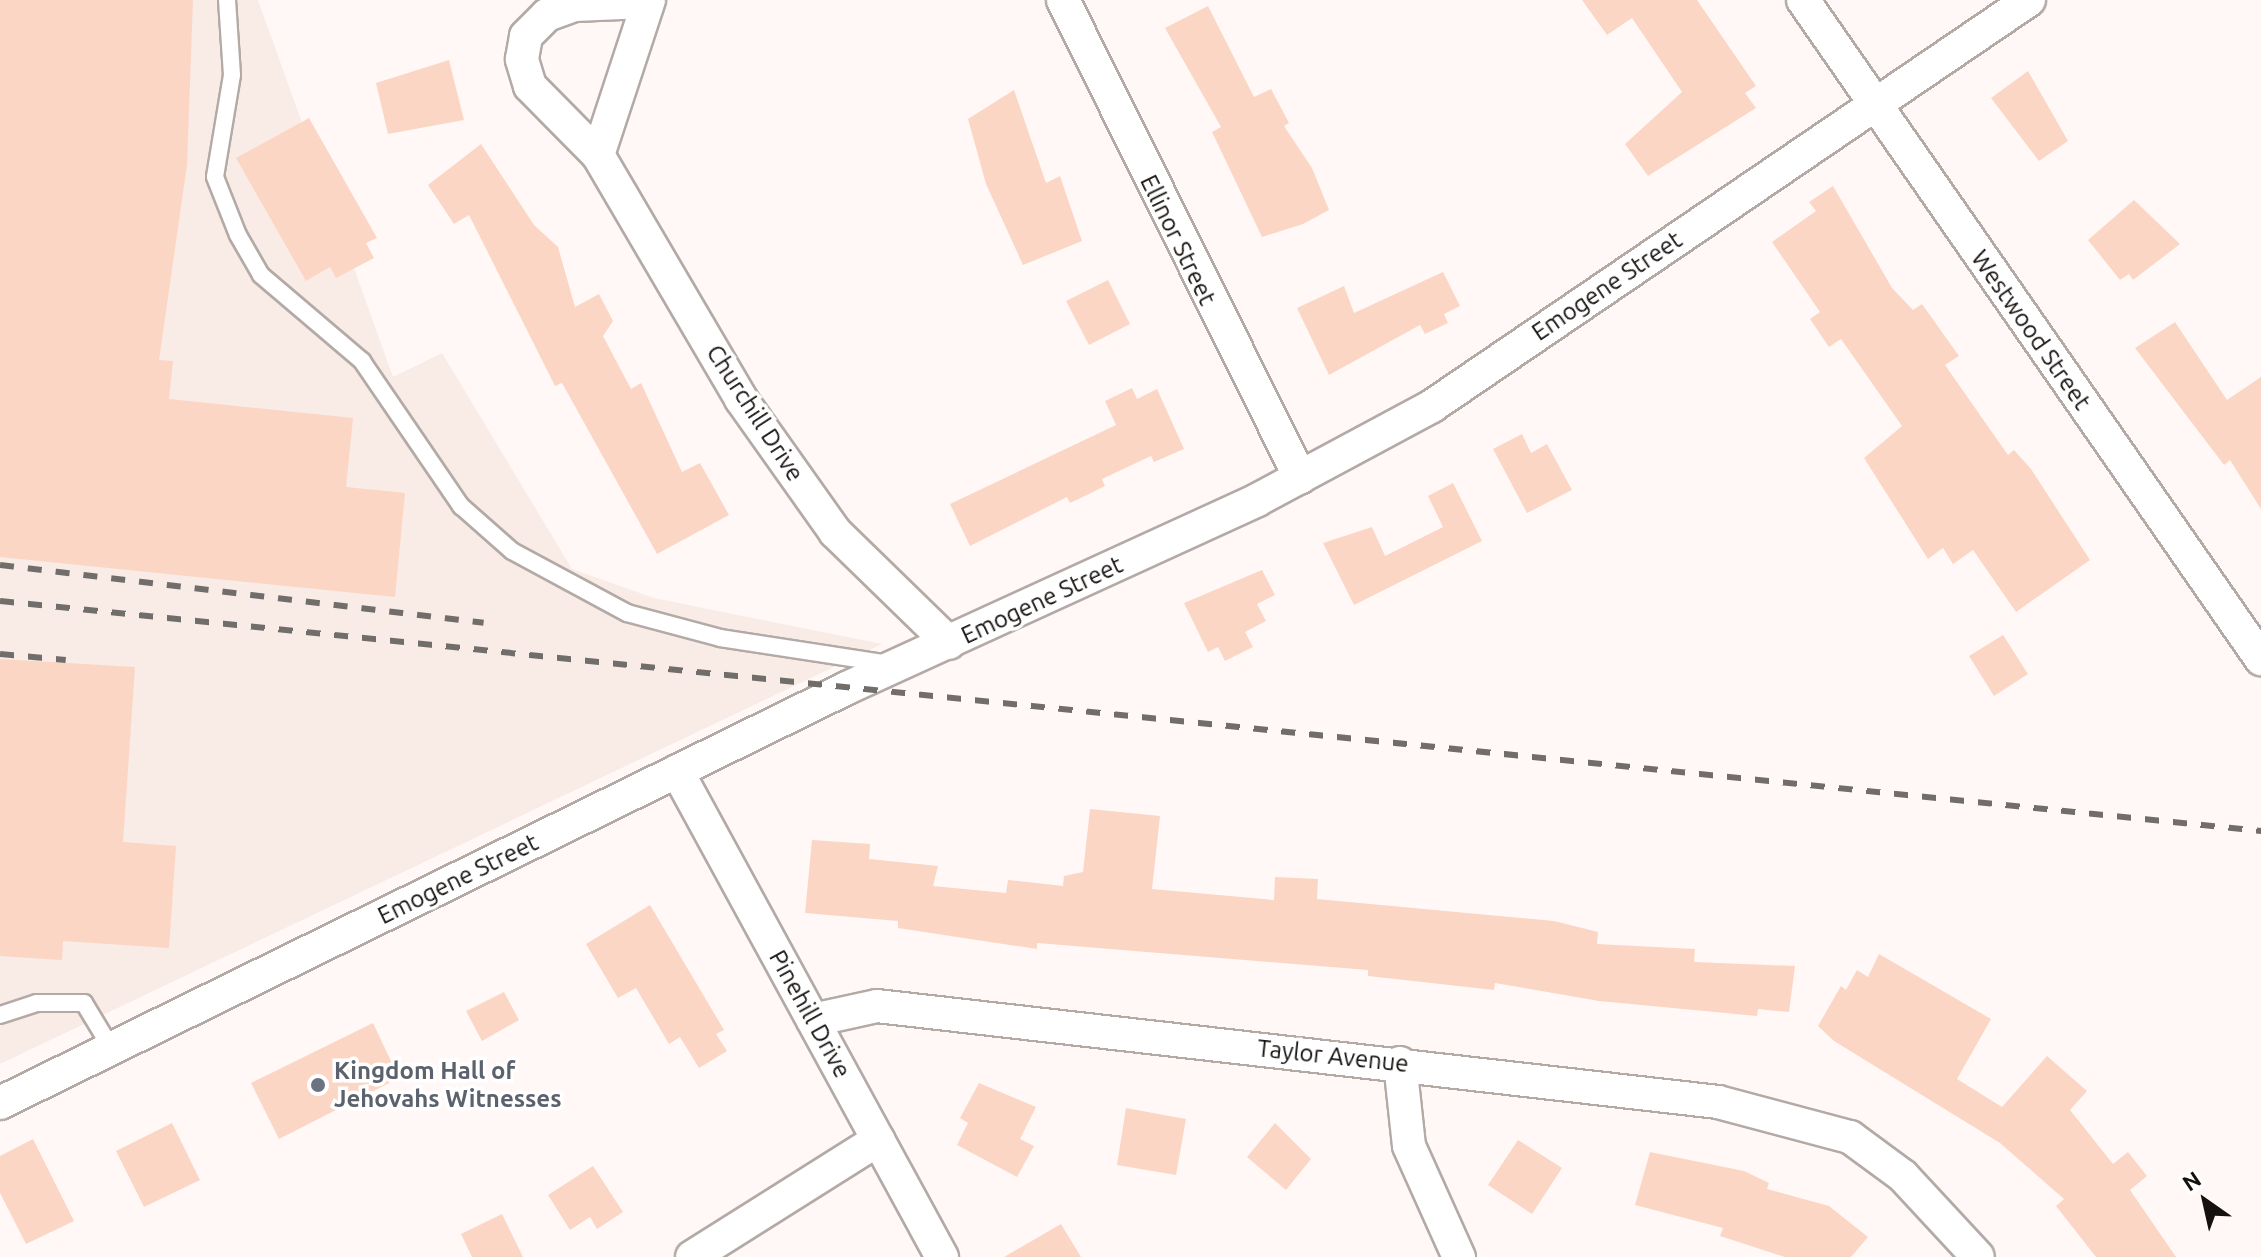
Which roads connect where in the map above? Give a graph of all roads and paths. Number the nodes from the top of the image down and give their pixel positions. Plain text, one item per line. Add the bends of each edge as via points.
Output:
1 (227, 0) edge
2 (1063, 0) edge
3 (1803, 0) edge
4 (2029, 0) edge
5 (647, 1) edge
6 (1872, 103) junction
7 (598, 155) junction
8 (1300, 477) junction
9 (949, 643) junction
10 (2261, 659) edge
11 (898, 665) junction
12 (677, 771) junction
13 (0, 1015) edge
14 (813, 1020) junction
15 (113, 1051) junction
16 (1400, 1063) junction
17 (0, 1103) edge
18 (878, 1140) junction
19 (692, 1257) edge
20 (942, 1257) edge
21 (1459, 1257) edge
22 (1978, 1257) edge

1 - 11 lane via 232,75 215,177 238,235 261,275 362,361 461,506 535,566 627,613 720,638
2 - 8 street, Ellinor Street
3 - 6 street, Westwood Street
4 - 6 street, Emogene Street
5 - 7 street, Churchill Drive
5 - 7 street, Churchill Drive via 575,5 547,15 526,36 522,59 530,86
6 - 8 street, Emogene Street via 1432,406
6 - 10 street, Westwood Street
7 - 9 street, Churchill Drive via 741,399 835,532
8 - 9 street, Emogene Street
9 - 11 street, Emogene Street
11 - 12 street, Emogene Street
12 - 14 street, Pinehill Drive
12 - 15 street, Emogene Street
13 - 15 lane via 37,1003 84,1003
14 - 16 street, Taylor Avenue via 877,1006
14 - 18 street, Pinehill Drive
15 - 17 street, Emogene Street
16 - 21 street via 1409,1146
16 - 22 street, Taylor Avenue via 1718,1102 1850,1137 1903,1176
18 - 19 street
18 - 20 street, Pinehill Drive

